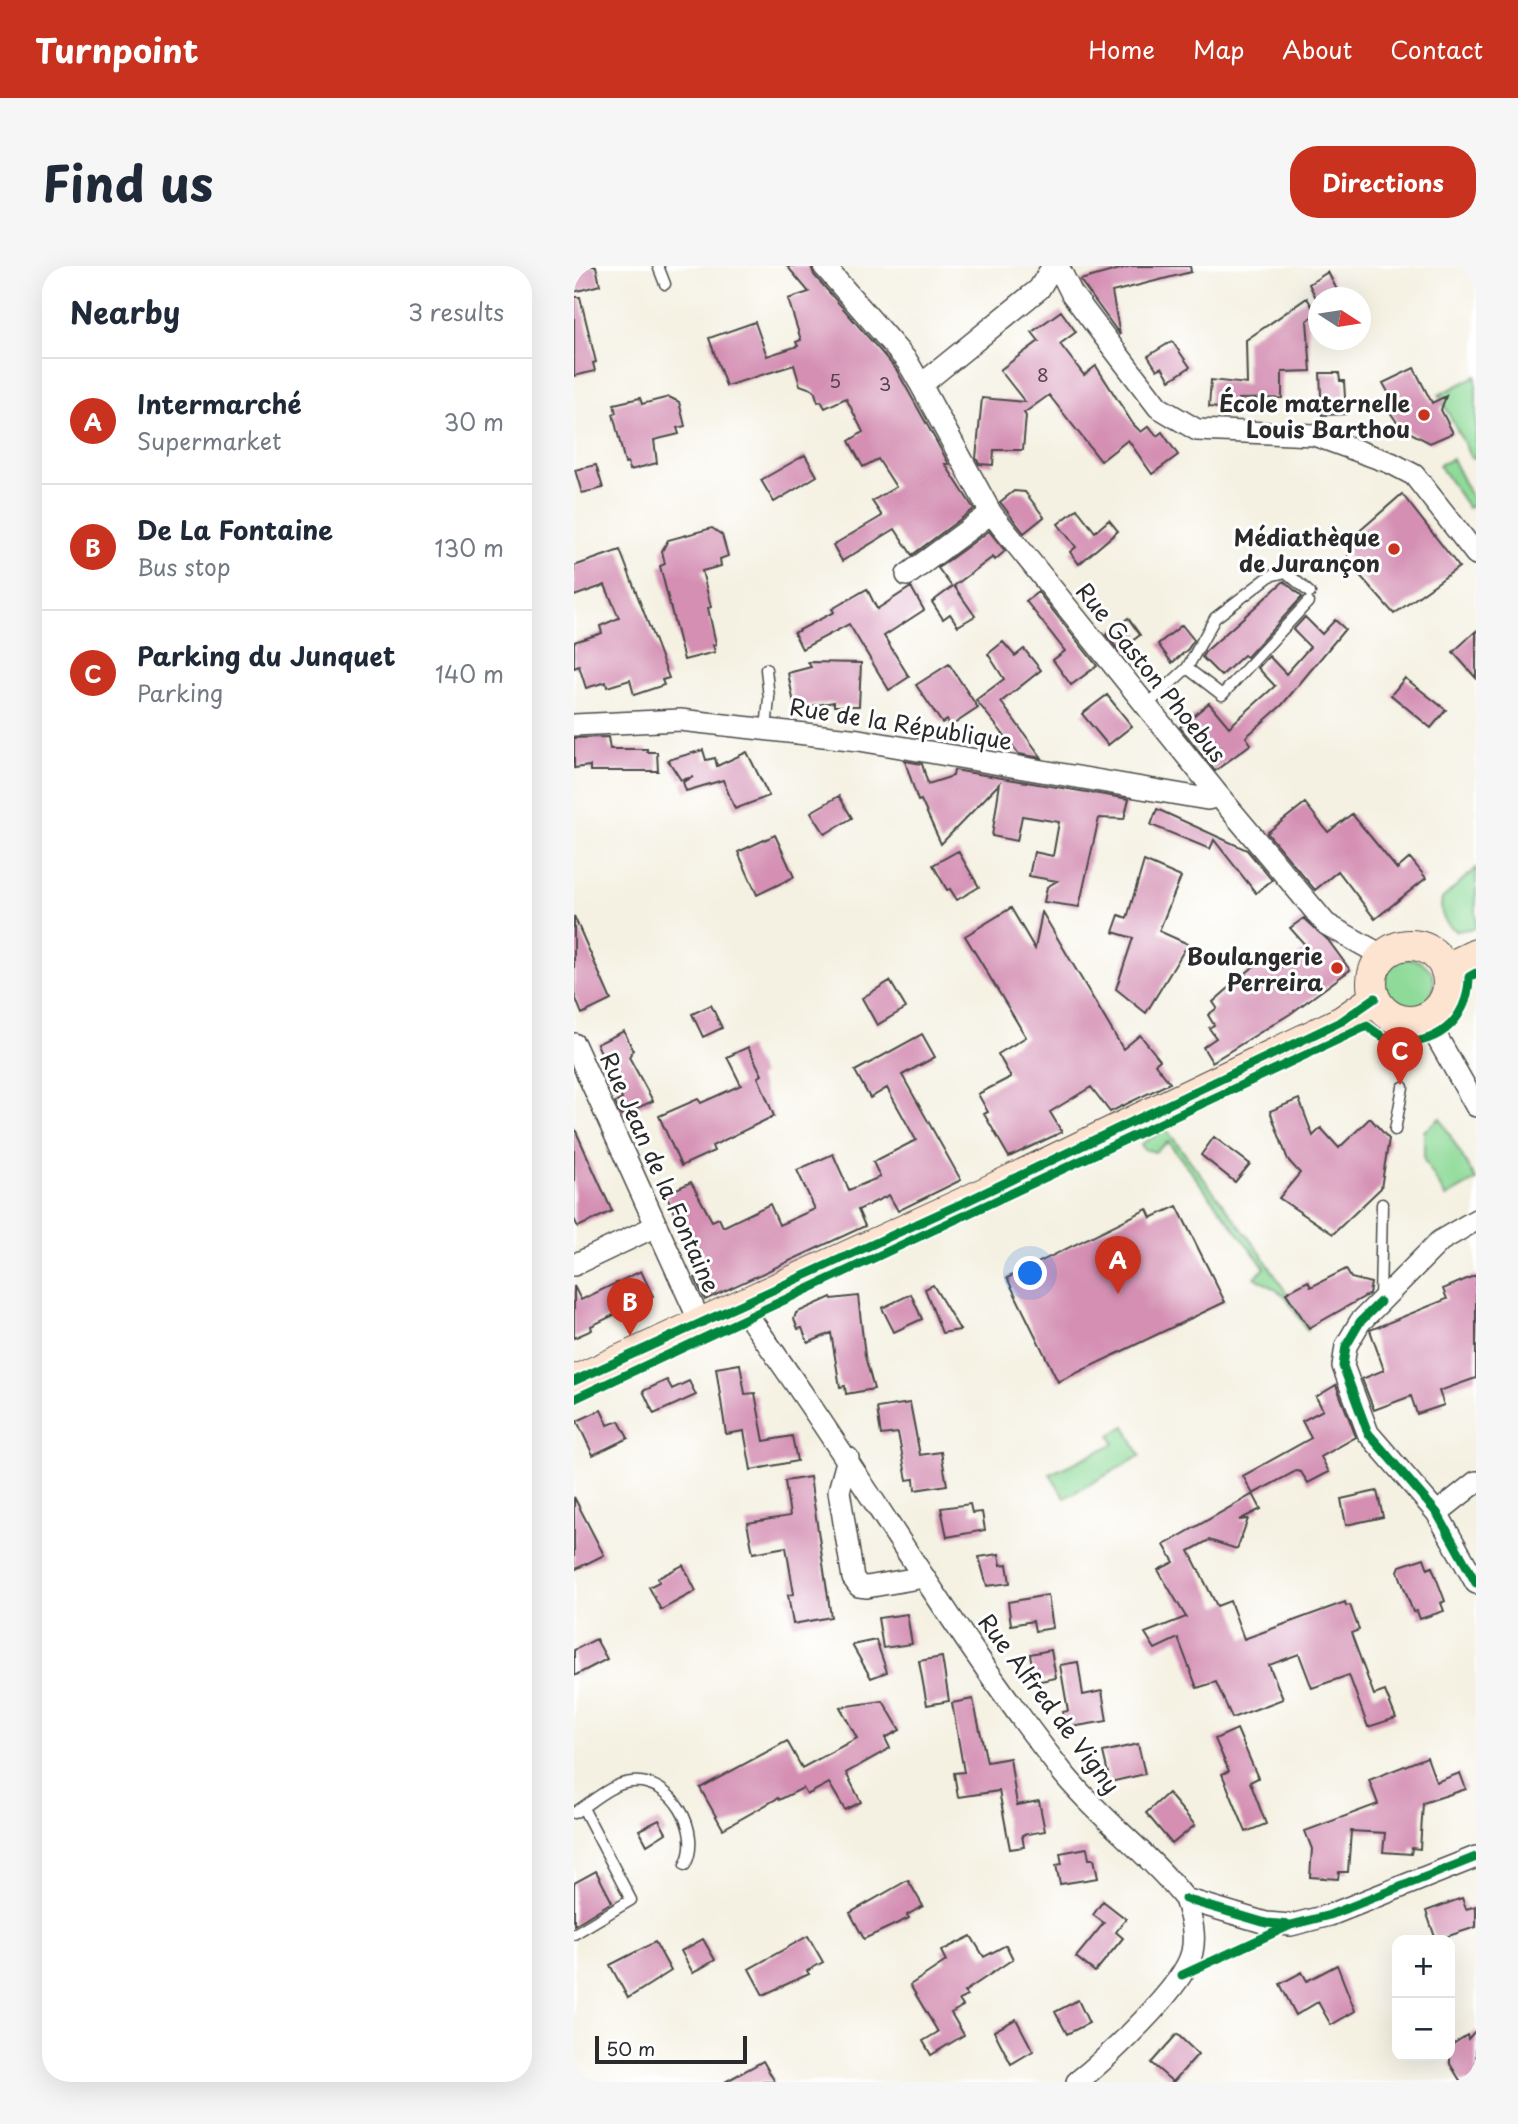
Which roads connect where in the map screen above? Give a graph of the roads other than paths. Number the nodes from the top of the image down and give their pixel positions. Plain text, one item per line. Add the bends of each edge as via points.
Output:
1 (657, 266) edge
2 (824, 266) edge
3 (1055, 266) edge
4 (665, 284) dead end
5 (921, 385) junction
6 (991, 513) junction
7 (1476, 554) edge
8 (907, 575) dead end
9 (1187, 668) junction
10 (766, 669) dead end
11 (1146, 706) junction
12 (574, 725) edge
13 (766, 730) junction
14 (1219, 796) junction
15 (1476, 954) edge
16 (1383, 956) junction
17 (1445, 969) junction
18 (1375, 998) junction
19 (1426, 1018) junction
20 (574, 1044) edge
21 (1403, 1087) dead end
22 (1476, 1105) edge
23 (1395, 1130) dead end
24 (1382, 1204) dead end
25 (1476, 1220) edge
26 (656, 1226) junction
27 (574, 1265) edge
28 (1380, 1302) junction
29 (740, 1305) junction
30 (700, 1322) junction
31 (574, 1381) edge
32 (848, 1458) junction
33 (1476, 1482) edge
34 (1437, 1513) junction
35 (924, 1577) junction
36 (1476, 1583) edge
37 (578, 1810) edge
38 (1476, 1857) edge
39 (685, 1865) dead end
40 (1185, 1899) junction
41 (574, 1934) edge
42 (1077, 2082) edge

1 - 4 lane
2 - 5 street, Rue Gaston Phoebus via 907,361
3 - 5 street via 1038,289
3 - 7 street via 1158,407 1197,430 1314,435 1391,463 1414,475
5 - 6 street, Rue Gaston Phoebus
6 - 8 street
6 - 11 street, Rue Gaston Phoebus
9 - 9 lane via 1214,618 1270,576 1286,572 1309,598 1222,695
9 - 11 lane
10 - 13 lane
11 - 14 street, Rue Gaston Phoebus
12 - 13 street, Rue de la République via 680,720
13 - 14 street, Rue de la République via 859,740 1207,799
14 - 16 street, Rue Gaston Phoebus via 1326,924
15 - 17 street
16 - 17 street via 1413,946 1432,953
16 - 18 street via 1372,976
17 - 19 street via 1447,991
18 - 19 street via 1391,1017
18 - 29 street via 1342,1021 1104,1137
19 - 22 street
20 - 26 street, Rue Jean de la Fontaine
21 - 23 lane
24 - 28 lane
25 - 28 street via 1440,1241
26 - 27 street
26 - 30 street, Rue Jean de la Fontaine
28 - 34 street via 1360,1322 1346,1346 1343,1366 1368,1433
29 - 30 street
29 - 32 street, Rue Alfred de Vigny
30 - 31 street
32 - 35 street, Rue Alfred de Vigny
32 - 35 street via 839,1491 853,1578 867,1587
33 - 34 street
34 - 36 street
35 - 40 street, Rue Alfred de Vigny via 1064,1774
37 - 39 lane via 630,1782 661,1791 684,1814 691,1829 692,1853
37 - 41 lane via 631,1900
38 - 40 street via 1330,1915 1291,1925 1266,1923
40 - 42 street, Rue Alfred de Vigny via 1194,1925 1192,1954 1182,1975 1130,2034

